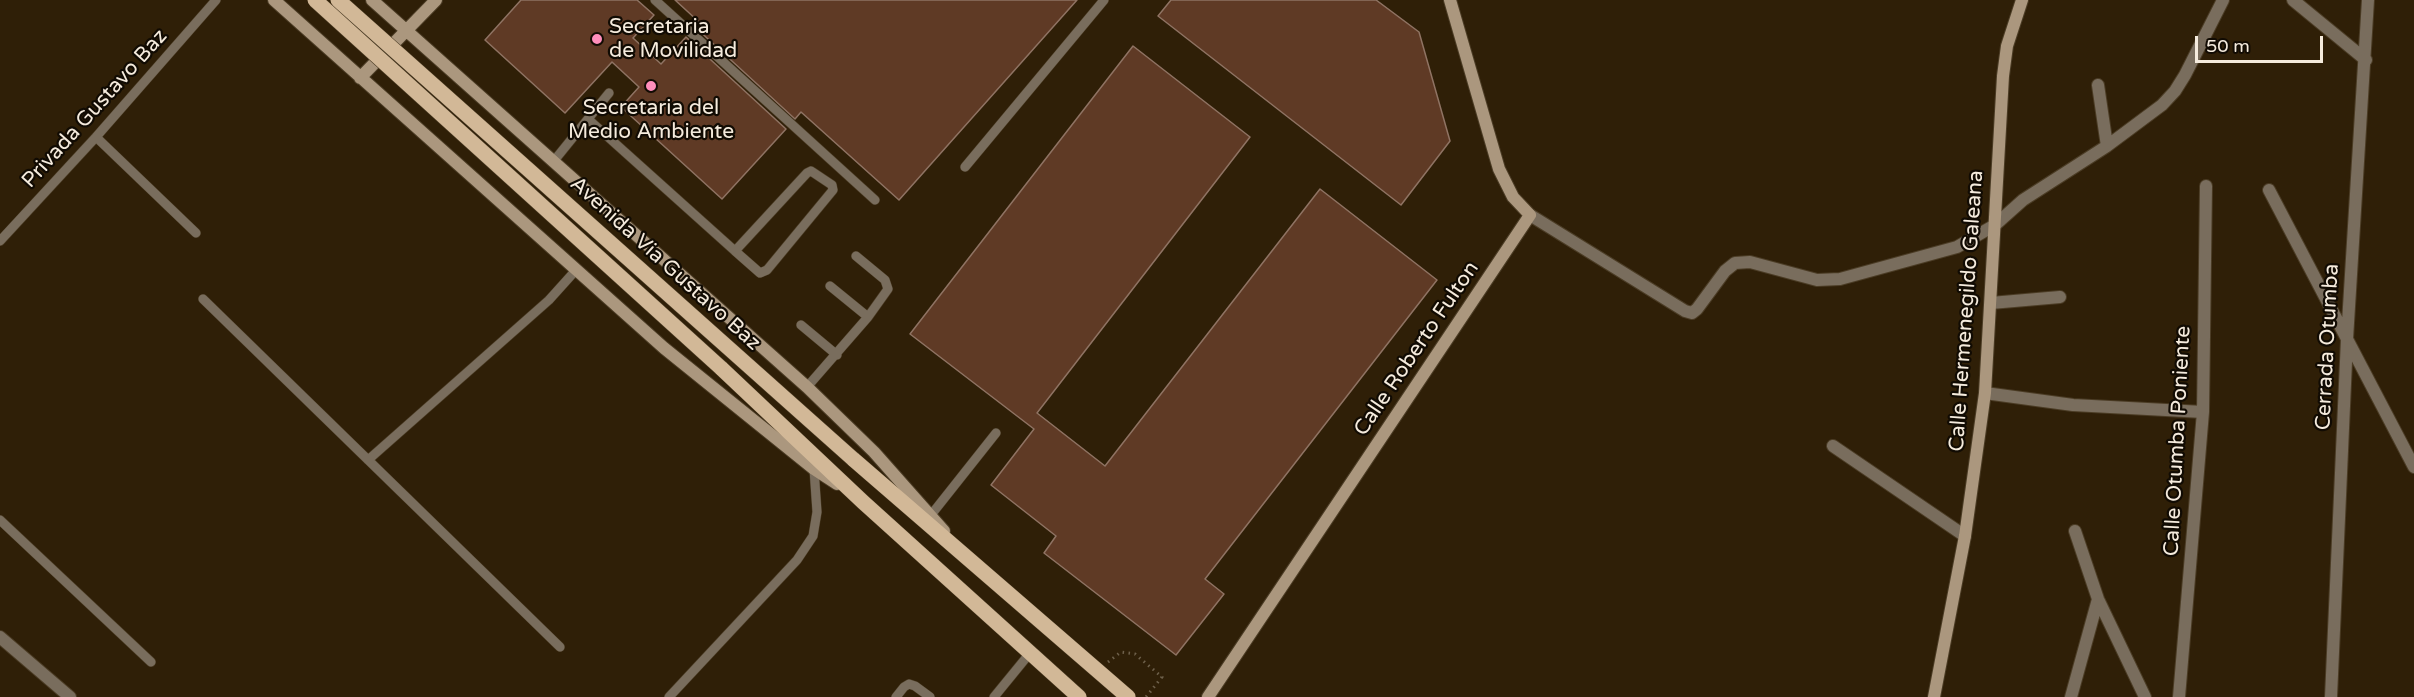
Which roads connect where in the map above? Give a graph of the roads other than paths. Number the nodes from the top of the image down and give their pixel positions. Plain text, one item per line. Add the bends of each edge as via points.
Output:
1 (216, 0) edge
2 (274, 0) edge
3 (315, 0) edge
4 (338, 0) edge
5 (372, 0) edge
6 (436, 0) edge
7 (655, 0) edge
8 (1104, 0) edge
9 (1450, 0) edge
10 (2022, 0) edge
11 (2223, 0) edge
12 (2293, 0) edge
13 (2368, 0) edge
14 (407, 30) junction
15 (2366, 60) junction
16 (360, 78) junction
17 (2098, 85) dead end
18 (609, 93) dead end
19 (588, 119) junction
20 (96, 137) junction
21 (2107, 146) junction
22 (553, 162) junction
23 (965, 167) dead end
24 (2206, 186) dead end
25 (2269, 190) dead end
26 (875, 200) dead end
27 (1530, 215) junction
28 (1995, 225) junction
29 (196, 233) dead end
30 (0, 241) edge
31 (735, 251) junction
32 (856, 256) dead end
33 (576, 270) junction
34 (830, 286) dead end
35 (2060, 297) dead end
36 (203, 299) dead end
37 (1991, 303) junction
38 (868, 317) junction
39 (801, 326) dead end
40 (2347, 339) junction
41 (837, 355) junction
42 (807, 387) junction
43 (1985, 393) junction
44 (2203, 412) junction
45 (996, 433) dead end
46 (1833, 446) dead end
47 (368, 460) junction
48 (2414, 467) edge
49 (814, 469) junction
50 (863, 502) junction
51 (931, 515) junction
52 (0, 520) edge
53 (2075, 531) dead end
54 (1965, 536) junction
55 (966, 558) junction
56 (2098, 599) junction
57 (0, 637) edge
58 (560, 647) dead end
59 (1030, 653) junction
60 (151, 662) dead end
61 (70, 697) edge
62 (669, 697) edge
63 (896, 697) edge
64 (930, 697) edge
65 (994, 697) edge
66 (1079, 697) edge
67 (1128, 697) edge
68 (1208, 697) edge
69 (1934, 697) edge
70 (2071, 697) edge
71 (2145, 697) edge
72 (2179, 697) edge
73 (2331, 697) edge

1 - 20 lane, Privada Gustavo Baz
2 - 16 main road, Avenida Via Gustavo Baz
3 - 50 main road, Avenida Via Gustavo Baz, bridge
4 - 55 main road, Avenida Via Gustavo Baz, bridge
5 - 14 main road, Avenida Via Gustavo Baz
6 - 14 main road
7 - 26 lane
8 - 23 lane
9 - 27 main road via 1499,169 1513,197
10 - 28 main road, Calle Hermenegildo Galeana via 2007,46 2003,76
11 - 21 street via 2175,91
12 - 15 street
13 - 15 street, Cerrada Otumba
14 - 16 main road
14 - 22 main road, Avenida Via Gustavo Baz
15 - 40 street, Cerrada Otumba
16 - 33 main road, Avenida Via Gustavo Baz
17 - 21 street
18 - 19 lane
19 - 22 lane
19 - 31 lane
20 - 29 lane
20 - 30 lane, Privada Gustavo Baz
21 - 28 street via 2023,200
22 - 42 main road, Avenida Via Gustavo Baz
24 - 44 street, Calle Otumba Poniente
25 - 40 street
27 - 28 street via 1692,313 1735,263 1749,262 1817,280 1840,279 1958,247
27 - 68 main road, Calle Roberto Fulton
28 - 37 main road, Calle Hermenegildo Galeana
31 - 31 lane via 807,173 816,173 832,185 833,190 764,273
32 - 38 lane via 888,285
33 - 47 lane via 549,300
33 - 49 main road, Avenida Via Gustavo Baz via 664,348
34 - 38 lane
35 - 37 street
36 - 47 lane
37 - 43 main road, Calle Hermenegildo Galeana
38 - 41 lane
39 - 41 lane
40 - 48 street
40 - 73 street, Cerrada Otumba
41 - 42 lane
42 - 51 main road, Avenida Via Gustavo Baz
43 - 44 street via 2073,405
43 - 54 main road, Calle Hermenegildo Galeana
44 - 72 street, Calle Otumba Poniente
45 - 51 lane
46 - 54 street
47 - 58 lane
49 - 50 main road, Avenida Via Gustavo Baz
49 - 62 lane via 817,512 813,536
50 - 59 main road, Avenida Via Gustavo Baz
51 - 55 main road, Avenida Via Gustavo Baz
52 - 60 lane
53 - 56 street
54 - 69 main road, Calle Hermenegildo Galeana
55 - 67 main road, Avenida Via Gustavo Baz
56 - 70 street
56 - 71 street
57 - 61 street
59 - 65 lane
59 - 66 main road, Avenida Via Gustavo Baz
63 - 64 lane via 909,684

